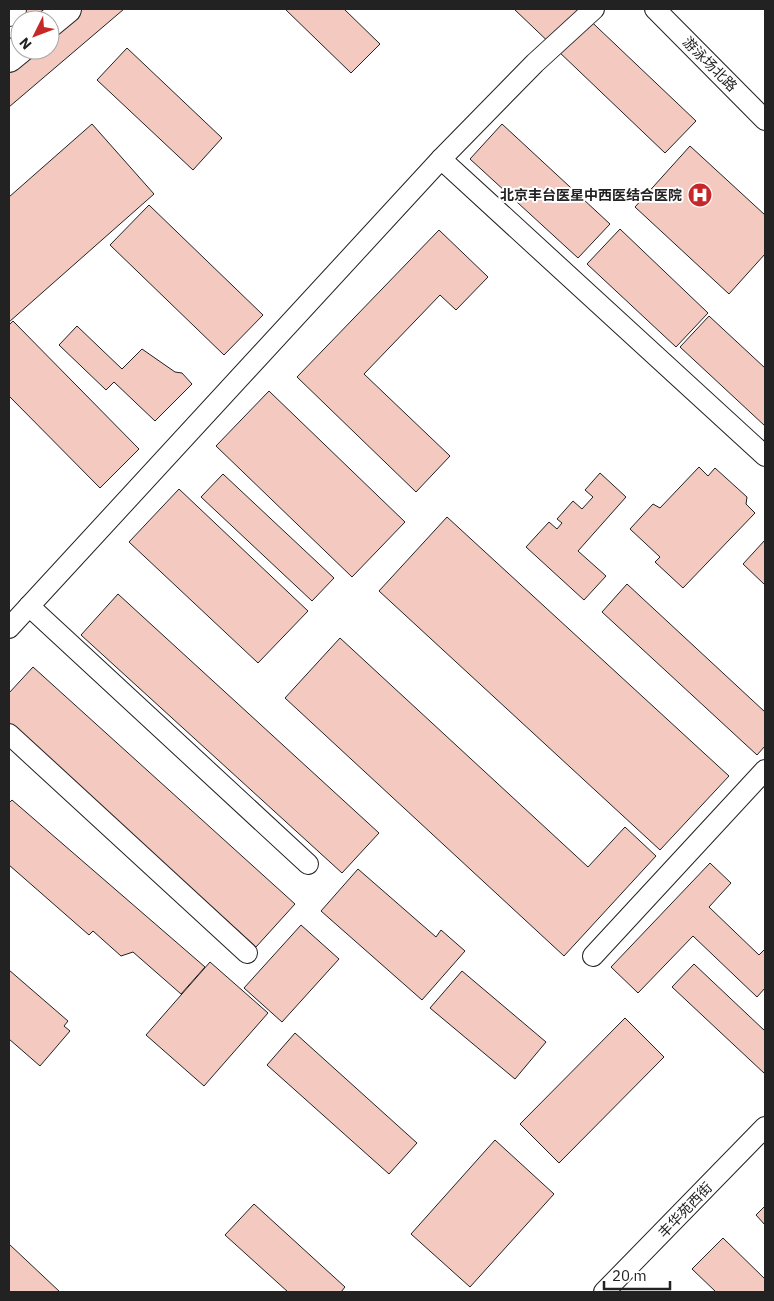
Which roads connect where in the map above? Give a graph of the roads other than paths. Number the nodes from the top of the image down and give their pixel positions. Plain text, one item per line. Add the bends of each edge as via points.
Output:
1 (12, 9) edge
2 (594, 9) edge
3 (655, 9) edge
4 (9, 12) edge
5 (765, 120) edge
6 (441, 159) junction
7 (765, 456) edge
8 (29, 606) junction
9 (9, 628) edge
10 (9, 734) edge
11 (765, 770) edge
12 (308, 864) dead end
13 (247, 953) dead end
14 (593, 956) dead end
15 (765, 1127) edge
16 (604, 1292) edge

1 - 4 main road
2 - 6 street
3 - 5 street, 游泳场北路
6 - 7 street
6 - 8 street
8 - 9 street
8 - 12 street
10 - 13 street
11 - 14 street
15 - 16 street, 丰华苑西街

